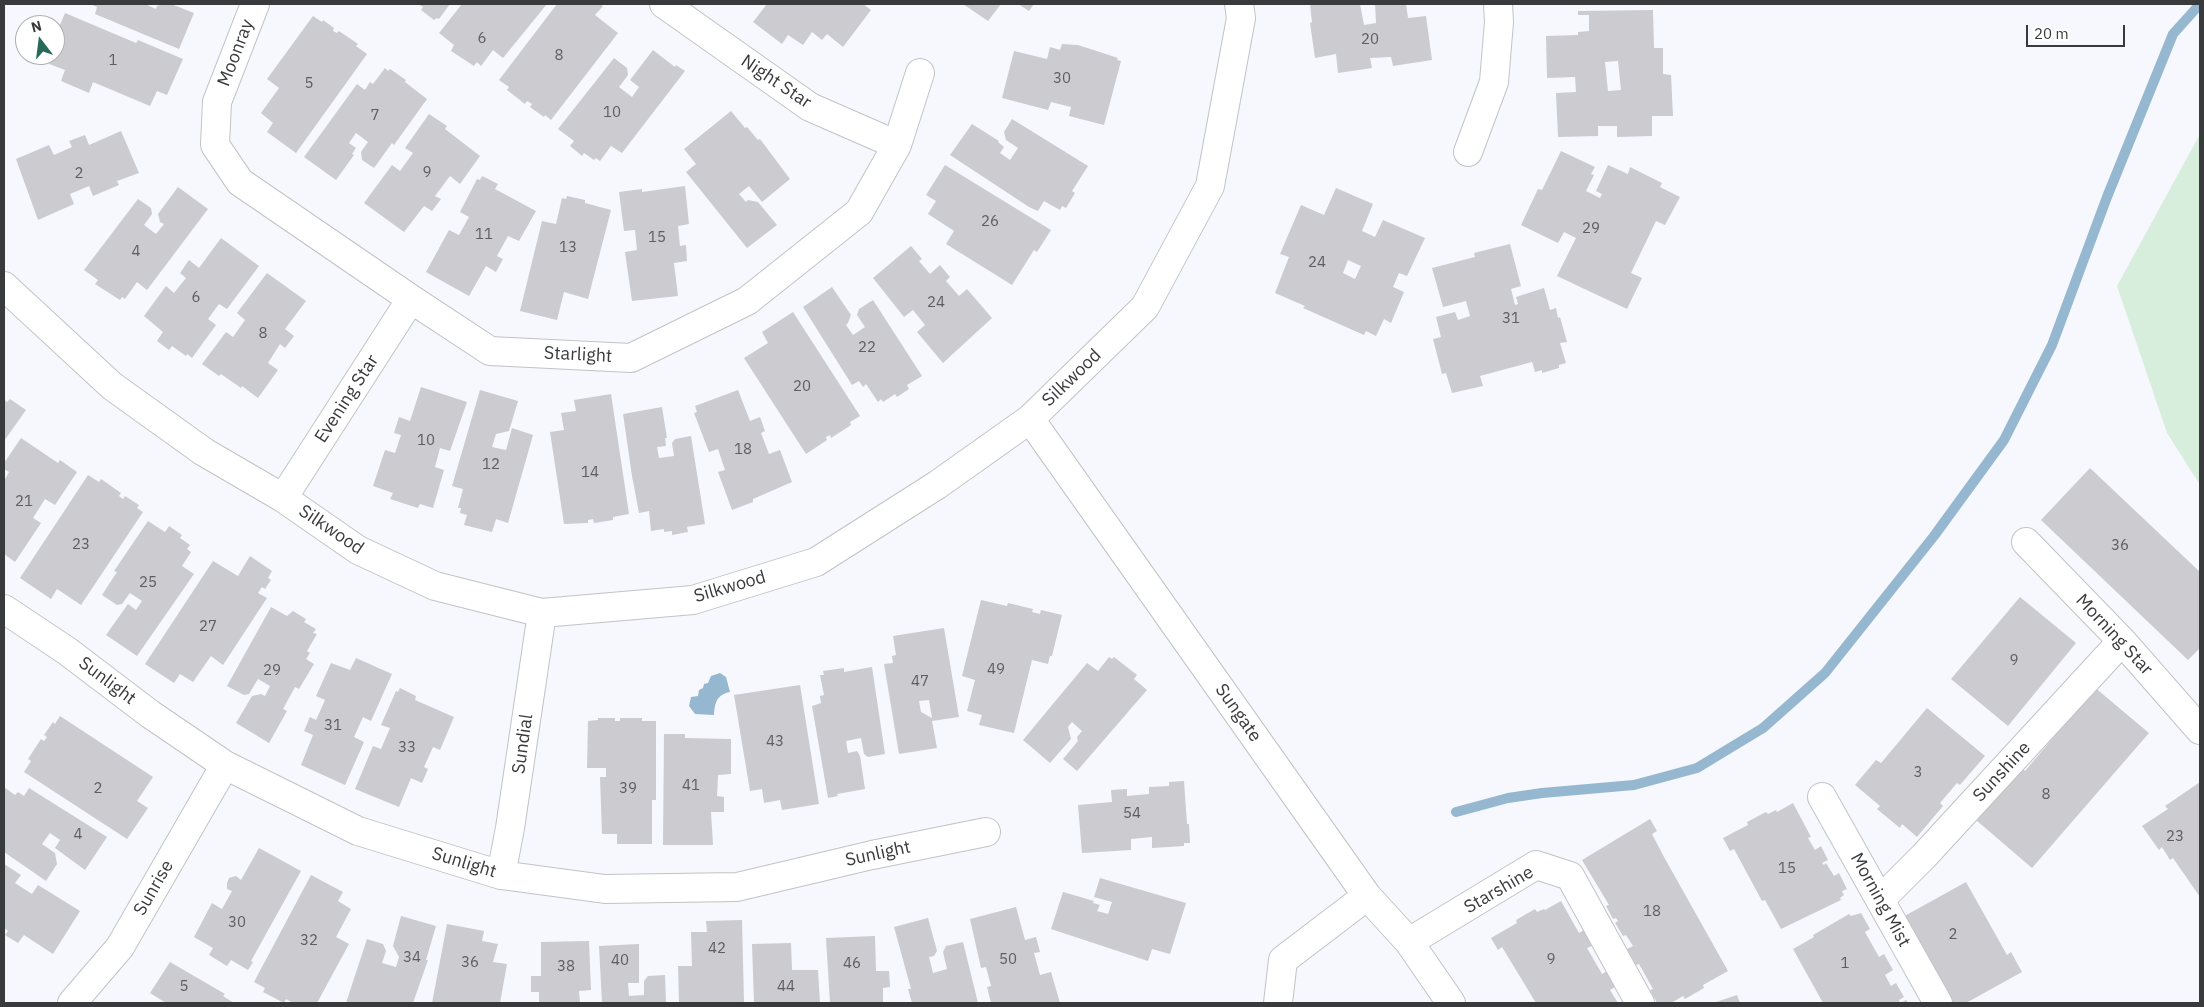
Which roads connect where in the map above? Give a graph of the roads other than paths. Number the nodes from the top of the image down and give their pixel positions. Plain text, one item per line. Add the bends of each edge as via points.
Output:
1 (255, 4) edge
2 (664, 4) edge
3 (1239, 4) edge
4 (1498, 4) edge
5 (920, 73) dead end
6 (217, 102) joint
7 (897, 145) junction
8 (1468, 152) dead end
9 (4, 286) edge
10 (411, 299) junction
11 (1030, 419) junction
12 (283, 498) junction
13 (2026, 542) dead end
14 (4, 609) edge
15 (542, 614) junction
16 (2122, 642) junction
17 (2200, 730) edge
18 (225, 765) junction
19 (1822, 797) dead end
20 (986, 832) dead end
21 (501, 875) junction
22 (1367, 896) junction
23 (1880, 900) junction
24 (1409, 942) junction
25 (72, 1003) edge
26 (1278, 1003) edge
27 (1451, 1003) edge
28 (1640, 1003) edge
29 (1938, 1003) edge

1 - 6 street, Moonray
2 - 7 street, Night Star via 810,107
3 - 11 street, Silkwood via 1241,18 1210,186 1145,307
4 - 8 street via 1494,82
5 - 7 street, Starlight
6 - 10 street, Starlight via 215,145 240,182
7 - 10 street, Starlight via 859,212 747,301 631,358 490,351
9 - 12 street, Silkwood via 112,386 204,452
10 - 12 street, Evening Star
11 - 15 street, Silkwood via 937,485 816,562 693,600
11 - 22 street, Sungate
12 - 15 street, Silkwood via 358,550 435,586
13 - 16 street, Morning Star
14 - 18 street, Sunlight
15 - 21 street, Sundial
16 - 17 street, Morning Star
16 - 23 street, Sunshine
18 - 21 street, Sunlight via 358,831
18 - 25 street, Sunrise via 120,947
19 - 23 street, Morning Mist
20 - 21 street, Sunlight via 737,887 605,889
22 - 24 street, Sungate
22 - 26 street via 1283,960
23 - 29 street, Morning Mist
24 - 27 street, Sungate
24 - 28 street, Starshine via 1536,866 1570,876

